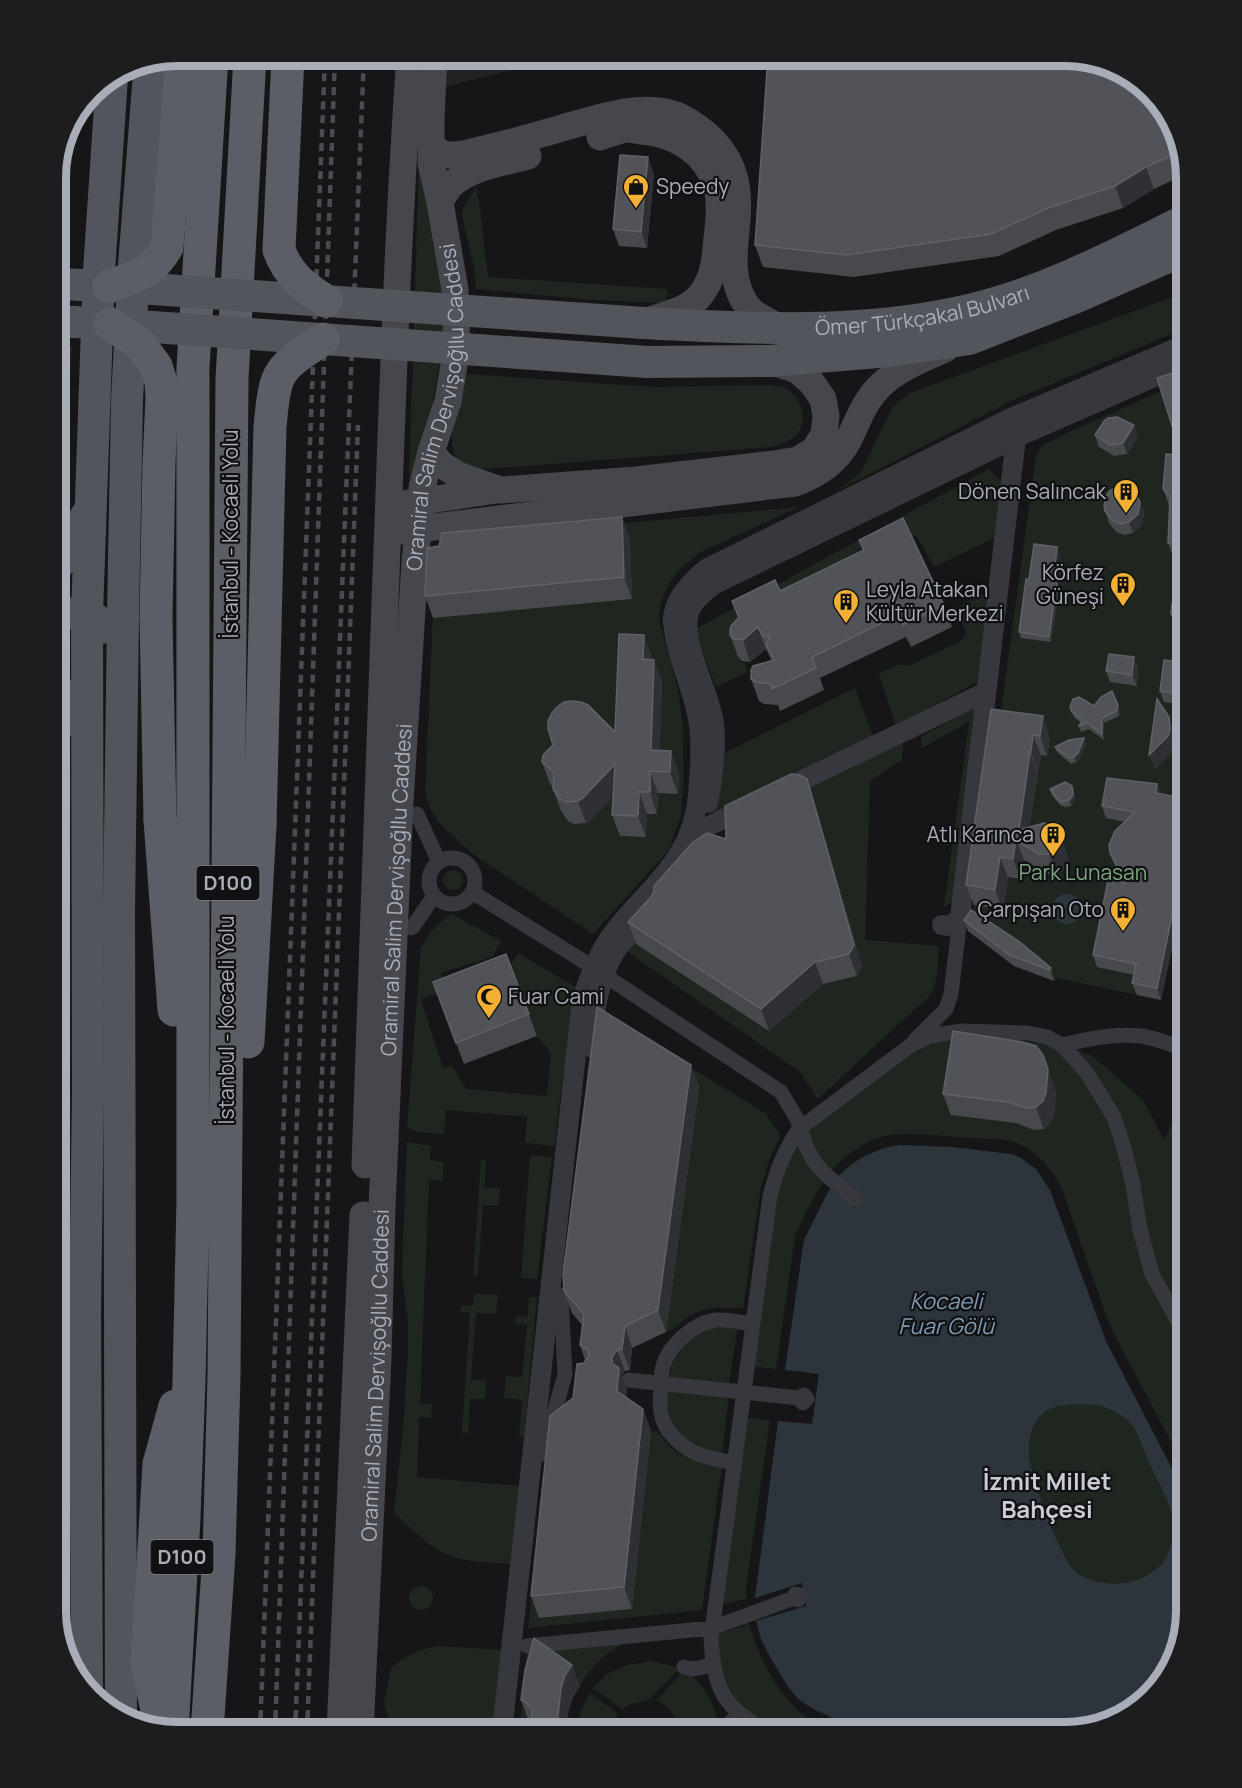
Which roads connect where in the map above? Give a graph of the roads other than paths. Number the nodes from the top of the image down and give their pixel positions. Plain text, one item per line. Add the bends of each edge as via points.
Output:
1 (181, 66) edge
2 (211, 66) edge
3 (249, 66) edge
4 (288, 66) edge
5 (409, 66) edge
6 (434, 66) edge
7 (149, 70) edge
8 (111, 88) edge
9 (622, 121) junction
10 (430, 143) junction
11 (440, 202) junction
12 (1176, 225) edge
13 (1176, 253) edge
14 (66, 284) edge
15 (110, 286) junction
16 (326, 301) junction
17 (66, 322) edge
18 (644, 323) junction
19 (110, 324) junction
20 (781, 328) junction
21 (324, 339) junction
22 (969, 339) junction
23 (1176, 348) edge
24 (769, 361) junction
25 (1176, 367) edge
26 (1019, 415) junction
27 (1016, 438) junction
28 (431, 452) junction
29 (500, 490) junction
30 (419, 502) junction
31 (389, 505) junction
32 (90, 507) junction
33 (418, 530) junction
34 (388, 532) junction
35 (66, 556) edge
36 (66, 616) edge
37 (101, 627) junction
38 (66, 633) edge
39 (986, 692) junction
40 (66, 701) edge
41 (87, 731) junction
42 (417, 814) dead end
43 (696, 832) junction
44 (439, 862) junction
45 (472, 892) junction
46 (434, 896) junction
47 (951, 922) joint
48 (412, 927) dead end
49 (599, 971) junction
50 (910, 1044) junction
51 (1062, 1045) junction
52 (1176, 1047) edge
53 (800, 1129) junction
54 (852, 1197) dead end
55 (193, 1199) junction
56 (561, 1295) junction
57 (1176, 1318) edge
58 (753, 1324) junction
59 (224, 1376) junction
60 (629, 1380) dead end
61 (189, 1381) junction
62 (661, 1383) junction
63 (744, 1392) junction
64 (799, 1398) dead end
65 (543, 1454) junction
66 (734, 1463) junction
67 (794, 1598) dead end
68 (712, 1628) junction
69 (527, 1646) dead end
70 (712, 1665) junction
71 (684, 1667) dead end
72 (86, 1674) edge
73 (121, 1707) edge
74 (739, 1715) junction
75 (160, 1721) edge
76 (173, 1722) edge
77 (208, 1722) edge
78 (340, 1722) edge
79 (361, 1722) edge
80 (503, 1722) edge
81 (512, 1722) edge
82 (731, 1722) edge
83 (751, 1722) edge

1 - 15 highway, bridge via 167,247 159,261 144,273
2 - 55 highway, D100 via 193,367
3 - 59 highway, İstanbul - Kocaeli Yolu / D100 via 232,379
4 - 16 highway, bridge via 279,250 292,275
5 - 31 main road, Oramiral Salim Dervişoğllu Caddesi via 400,199
6 - 10 main road, Oramiral Salim Dervişoğllu Caddesi
7 - 37 main road via 127,400
8 - 32 main road
9 - 10 main road via 453,155 436,151
9 - 11 main road via 466,175 448,188
9 - 18 main road via 673,137 692,149 710,168 720,210 713,274 706,288 696,300
9 - 20 main road via 645,110 671,113 712,139 728,160 736,180 739,206 735,275 739,292 752,313
10 - 11 main road, Oramiral Salim Dervişoğllu Caddesi via 430,163
11 - 28 main road, Oramiral Salim Dervişoğllu Caddesi via 455,290 457,347 448,401
12 - 20 main road, Ömer Türkçakal Bulvarı via 1067,276 974,309 915,321
13 - 22 main road, Ömer Türkçakal Bulvarı
14 - 15 main road, Ömer Türkçakal Bulvarı, bridge
15 - 16 main road, Ömer Türkçakal Bulvarı, bridge
16 - 18 main road, Ömer Türkçakal Bulvarı, bridge
17 - 19 main road, Ömer Türkçakal Bulvarı, bridge
18 - 20 main road, Ömer Türkçakal Bulvarı
19 - 21 main road, Ömer Türkçakal Bulvarı, bridge
19 - 55 highway, bridge via 139,343 156,366 161,382 156,618 160,820 170,971
21 - 24 main road, Ömer Türkçakal Bulvarı, bridge via 647,362
21 - 59 highway, bridge via 286,368 278,379 271,417 260,825
22 - 24 main road, Ömer Türkçakal Bulvarı via 890,351
22 - 33 main road via 916,362 881,385 836,458 818,473 795,483
23 - 26 street
24 - 29 main road via 797,370 812,382 823,399 824,435 814,450 798,460 636,480
25 - 27 street
26 - 27 street
26 - 43 street via 706,569 690,582 673,618 676,643 698,718
27 - 39 street
27 - 43 street via 713,585 699,597 690,609 686,626 714,723 714,769
28 - 29 main road via 458,475
28 - 30 main road, Oramiral Salim Dervişoğllu Caddesi
29 - 30 main road
30 - 31 main road
30 - 33 main road, Oramiral Salim Dervişoğllu Caddesi
31 - 34 main road, Oramiral Salim Dervişoğllu Caddesi
32 - 35 main road
32 - 37 main road
33 - 34 main road
33 - 79 main road, Oramiral Salim Dervişoğllu Caddesi via 400,802
34 - 78 main road, Oramiral Salim Dervişoğllu Caddesi
36 - 37 main road
37 - 38 main road
37 - 41 main road
37 - 73 main road via 120,877
39 - 43 street
39 - 47 street
40 - 41 main road
41 - 72 main road
42 - 44 street
43 - 49 street via 700,843 687,868
44 - 45 street via 454,859 467,864 475,878
44 - 46 street via 429,882
45 - 46 street via 454,904
45 - 49 street
46 - 48 street
47 - 50 street via 949,1002
49 - 53 street via 781,1092
49 - 56 street via 601,984
49 - 80 street via 582,999
50 - 51 street via 929,1036 962,1031 1028,1033
50 - 53 street
51 - 52 street via 1095,1037 1143,1036
51 - 57 street via 1087,1073 1114,1117 1152,1274
53 - 54 street via 813,1160
53 - 58 street via 779,1164 770,1196
55 - 61 highway, D100
56 - 65 street
56 - 65 street via 570,1374
58 - 62 street via 717,1320 699,1326 669,1353
58 - 63 street
59 - 77 highway, İstanbul - Kocaeli Yolu / D100 via 219,1554
60 - 62 street
61 - 75 highway via 173,1410 159,1464 147,1664
61 - 76 highway, D100
62 - 63 street
62 - 66 street via 661,1414 668,1431 697,1455
63 - 64 street
63 - 66 street
65 - 81 street
66 - 68 street
67 - 68 street
68 - 69 street
68 - 70 street
70 - 71 street
70 - 74 street via 727,1701
74 - 82 street
74 - 83 street

